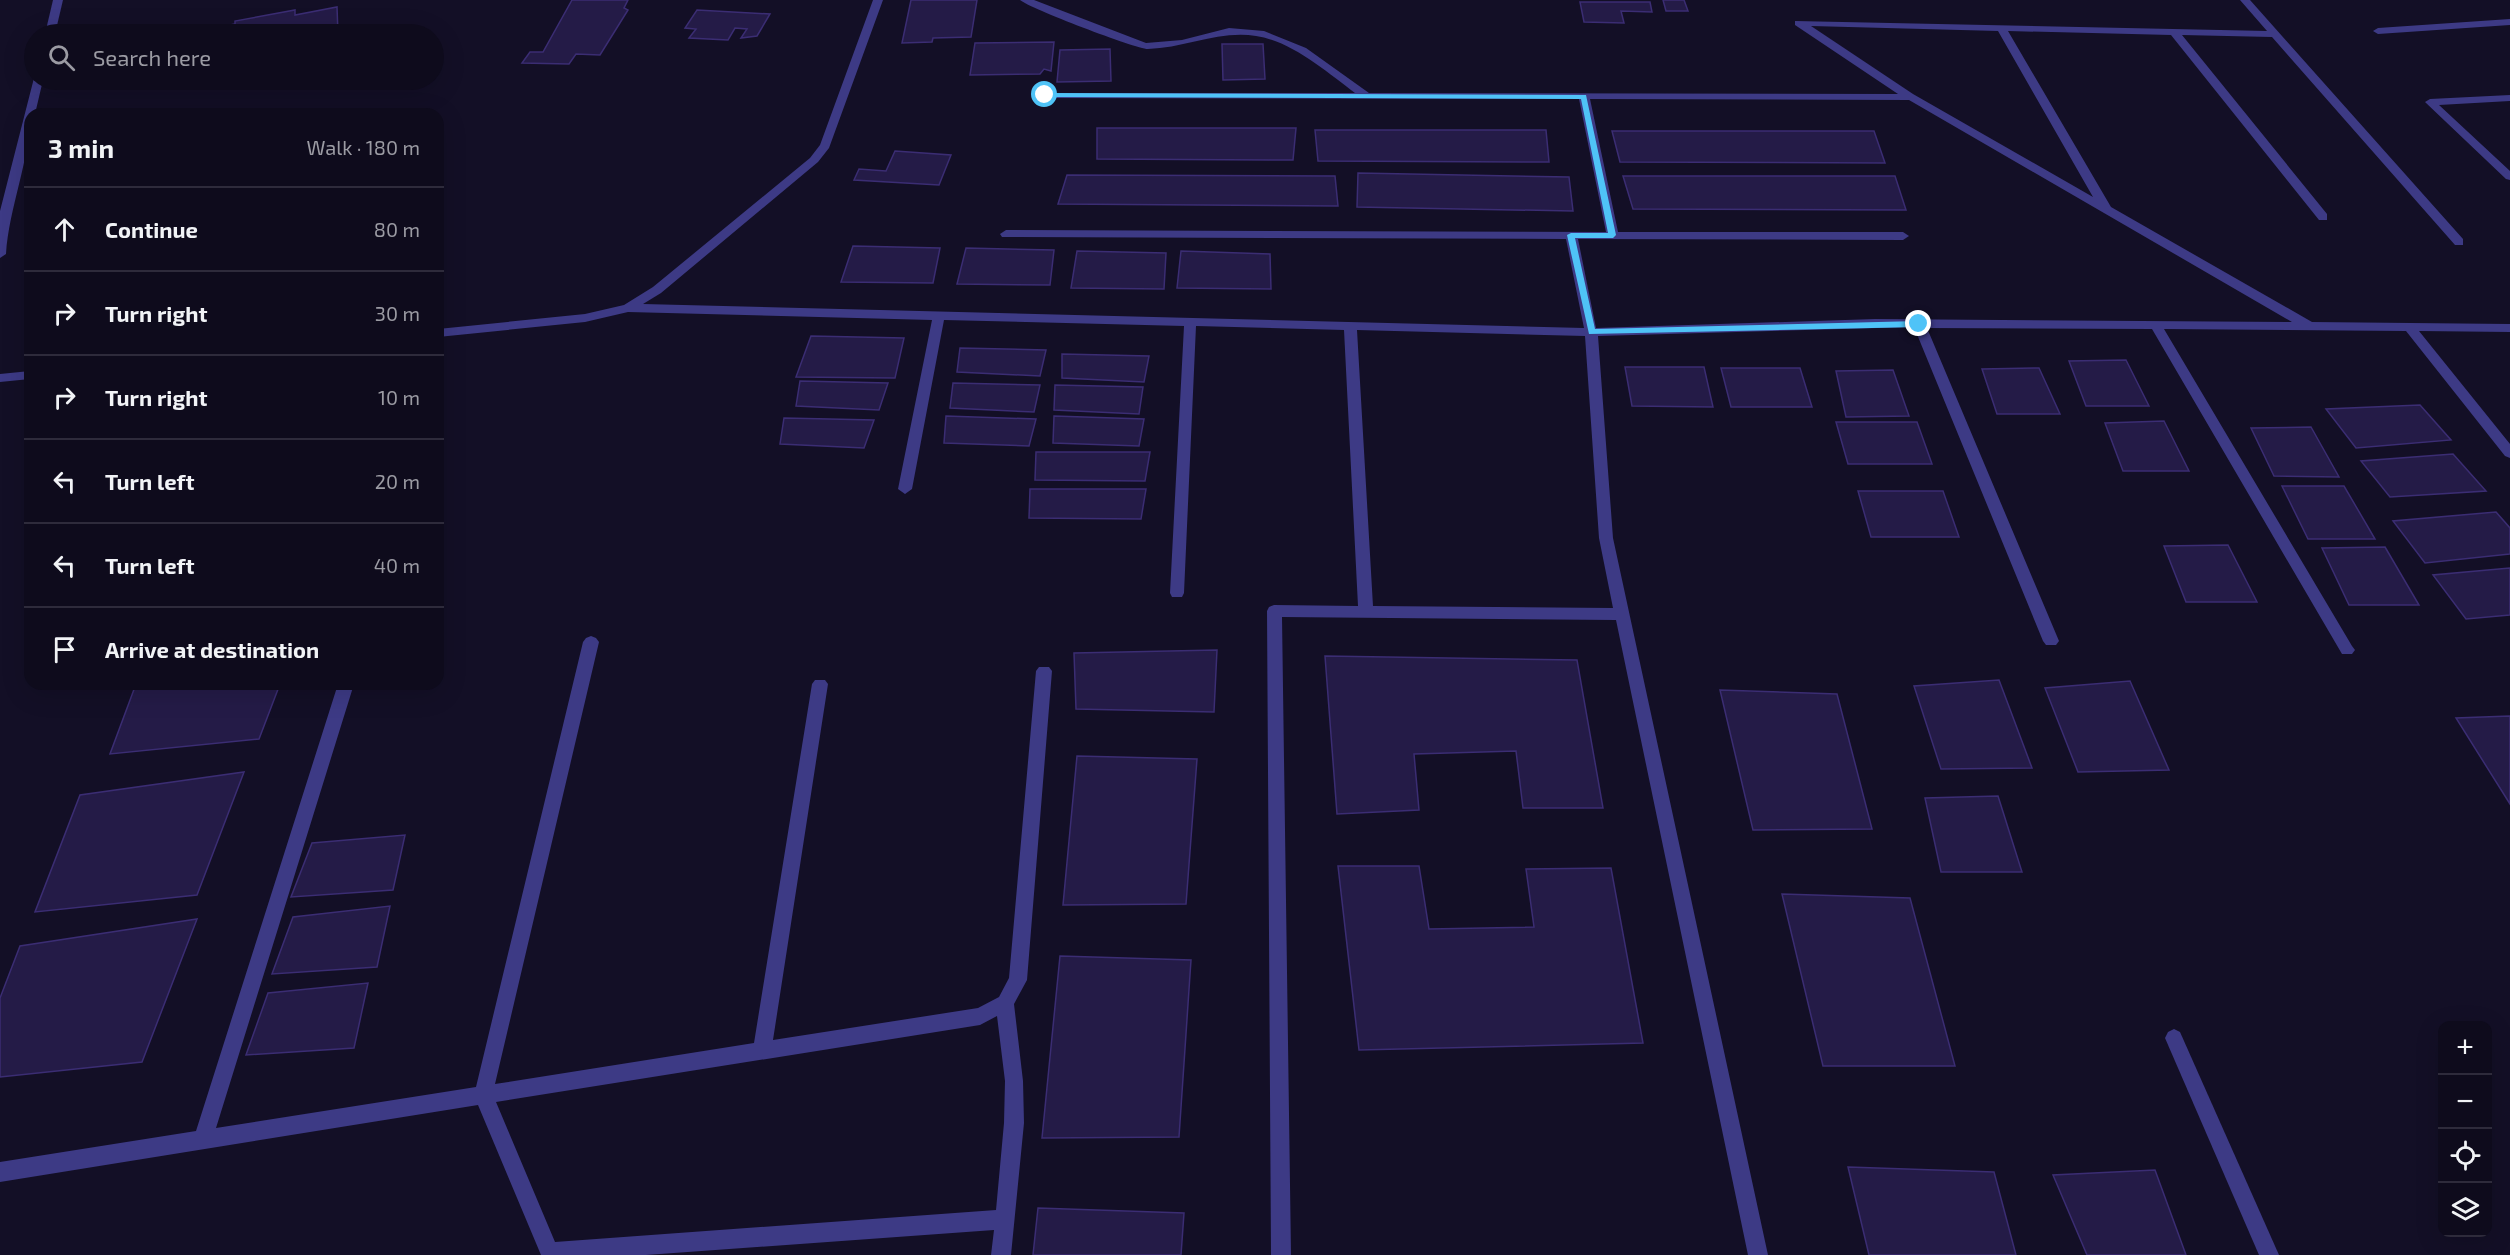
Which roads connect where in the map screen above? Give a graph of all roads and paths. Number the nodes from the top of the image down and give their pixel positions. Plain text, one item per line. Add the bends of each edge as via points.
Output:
1 (58, 0) edge
2 (878, 0) edge
3 (1025, 0) edge
4 (2245, 0) edge
5 (2510, 22) edge
6 (52, 24) edge
7 (2002, 29) junction
8 (2378, 31) dead end
9 (2174, 32) junction
10 (2275, 34) junction
11 (36, 90) edge
12 (1045, 95) dead end
13 (1367, 96) junction
14 (1584, 97) junction
15 (1911, 98) junction
16 (2510, 98) edge
17 (32, 108) edge
18 (24, 138) edge
19 (2510, 177) edge
20 (2106, 209) junction
21 (2323, 217) dead end
22 (1, 226) edge
23 (1006, 234) dead end
24 (1571, 235) junction
25 (1613, 235) junction
26 (1903, 236) dead end
27 (2459, 242) dead end
28 (0, 254) edge
29 (628, 308) junction
30 (939, 316) junction
31 (1190, 322) junction
32 (1919, 324) junction
33 (1350, 326) junction
34 (2156, 326) junction
35 (2310, 327) junction
36 (2409, 327) junction
37 (2510, 328) edge
38 (444, 332) edge
39 (1592, 332) junction
40 (24, 376) edge
41 (0, 378) edge
42 (2510, 453) edge
43 (905, 489) dead end
44 (1177, 593) dead end
45 (1366, 612) junction
46 (1623, 614) junction
47 (2051, 641) dead end
48 (591, 642) dead end
49 (2347, 650) dead end
50 (1044, 671) dead end
51 (820, 684) dead end
52 (344, 690) edge
53 (1005, 1003) junction
54 (2174, 1038) dead end
55 (762, 1051) junction
56 (483, 1095) junction
57 (203, 1140) junction
58 (0, 1172) edge
59 (1003, 1219) junction
60 (550, 1253) edge
61 (1001, 1255) edge
62 (1281, 1255) edge
63 (1758, 1255) edge
64 (2269, 1255) edge

1 - 6 street
2 - 29 street via 825,146 814,160 657,290
3 - 13 street via 1145,46 1165,46 1229,31 1260,33 1302,50
4 - 10 street
5 - 8 street
7 - 9 street
7 - 15 street via 1799,23
7 - 20 street
9 - 10 street
9 - 21 street
10 - 27 street
11 - 17 street
12 - 13 street
13 - 14 street
14 - 15 street
14 - 25 street
15 - 20 street
16 - 19 street via 2430,102
18 - 22 street
20 - 35 street
22 - 28 street
23 - 24 street
24 - 25 street
24 - 39 street
25 - 26 street
29 - 30 street
29 - 38 street via 585,318
30 - 31 street
30 - 43 street
31 - 33 street
31 - 44 street
32 - 34 street
32 - 39 street
32 - 47 street
33 - 39 street
33 - 45 street
34 - 35 street
34 - 49 street
35 - 36 street
36 - 37 street
36 - 42 street
39 - 46 street via 1606,538
40 - 41 street
45 - 46 street
45 - 62 street via 1274,611
46 - 63 street
48 - 56 street
50 - 53 street via 1018,980
51 - 55 street
52 - 57 street
53 - 55 street via 980,1016
53 - 59 street via 1014,1081 1014,1123
54 - 64 street
55 - 56 street
56 - 57 street
56 - 60 street
57 - 58 street
59 - 60 street
59 - 61 street

